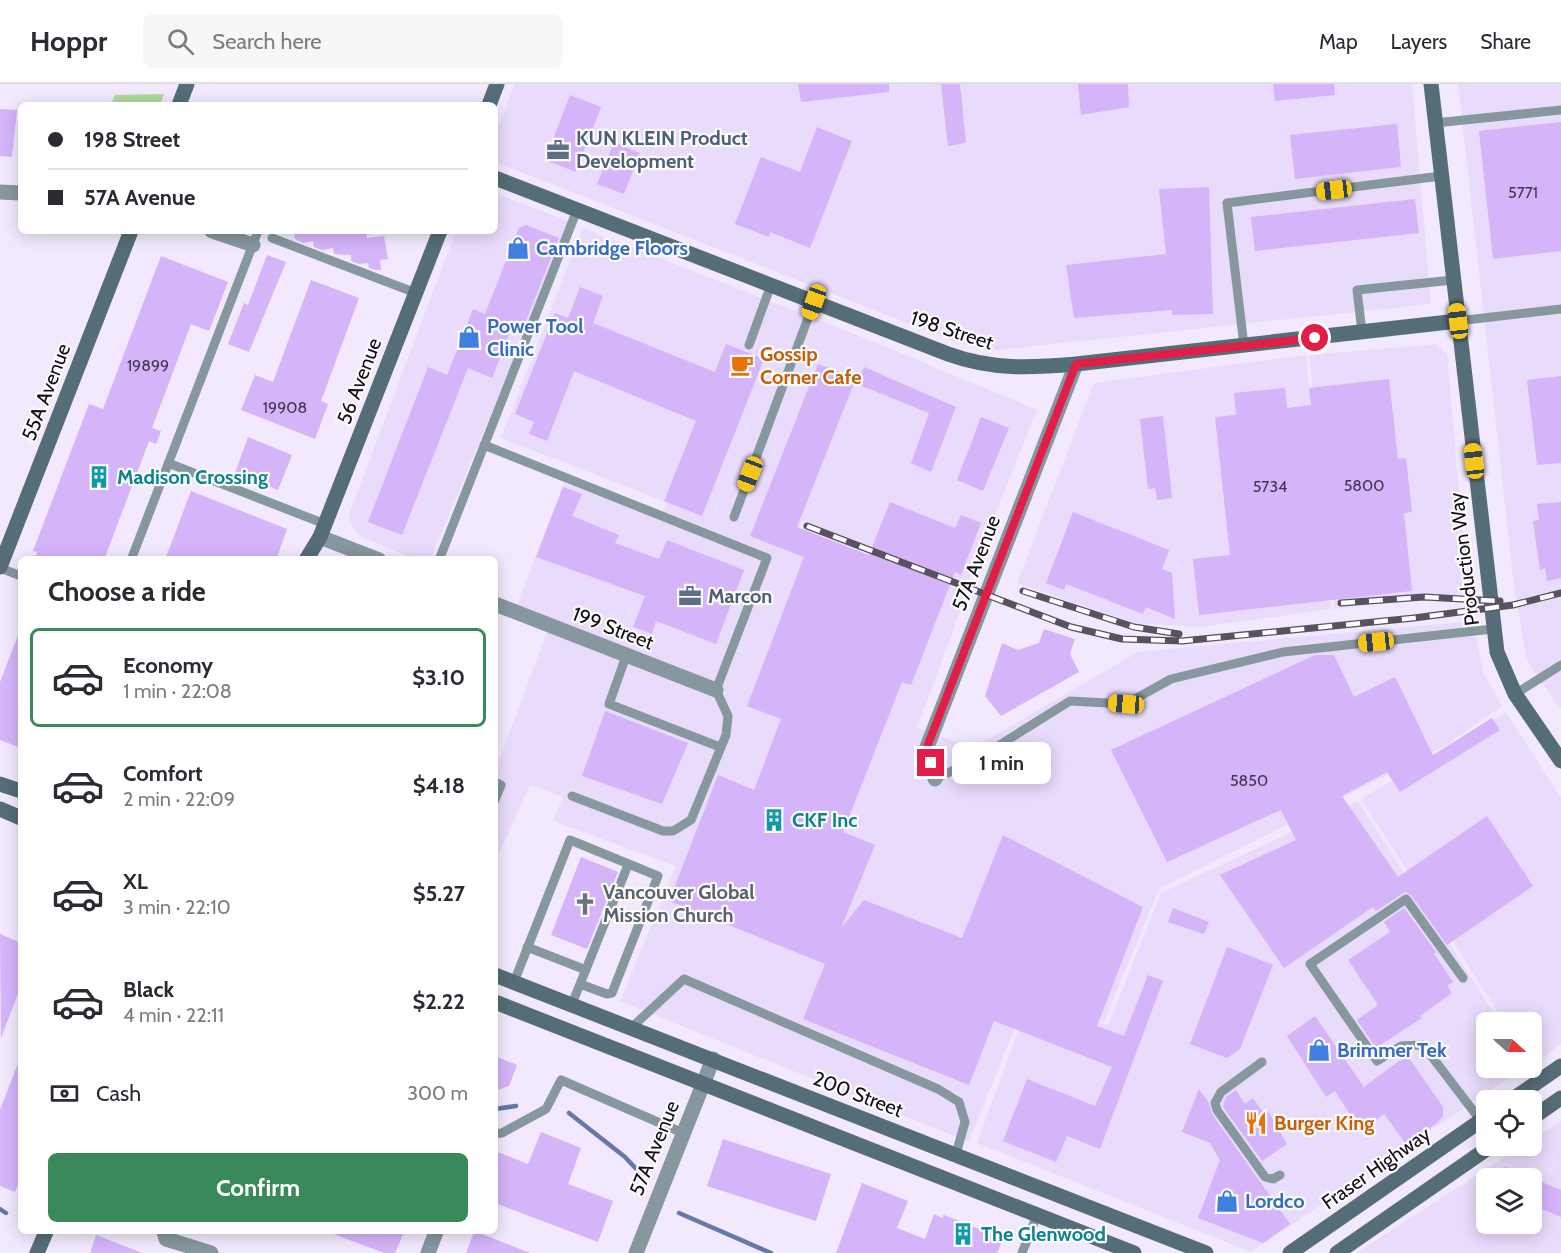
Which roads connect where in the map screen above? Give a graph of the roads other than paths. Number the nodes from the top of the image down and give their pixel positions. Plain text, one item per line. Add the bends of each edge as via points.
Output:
1 (187, 84) edge
2 (497, 84) edge
3 (1431, 84) edge
4 (180, 102) edge
5 (490, 102) edge
6 (1561, 110) edge
7 (1435, 123) junction
8 (1441, 176) junction
9 (498, 179) edge
10 (0, 192) edge
11 (18, 193) edge
12 (577, 210) junction
13 (130, 234) edge
14 (231, 234) edge
15 (439, 234) edge
16 (256, 238) edge
17 (272, 238) dead end
18 (1453, 280) junction
19 (771, 285) junction
20 (416, 293) junction
21 (814, 302) junction
22 (1561, 309) edge
23 (1458, 321) junction
24 (1362, 332) junction
25 (749, 345) dead end
26 (1244, 346) junction
27 (1076, 364) junction
28 (484, 445) junction
29 (168, 463) junction
30 (734, 517) dead end
31 (319, 542) edge
32 (133, 556) edge
33 (309, 556) edge
34 (366, 556) edge
35 (441, 556) edge
36 (0, 568) edge
37 (18, 575) edge
38 (498, 605) edge
39 (1493, 629) junction
40 (626, 656) junction
41 (1561, 665) edge
42 (716, 690) junction
43 (1515, 694) junction
44 (720, 747) junction
45 (1561, 761) edge
46 (935, 779) joint
47 (0, 784) edge
48 (18, 790) edge
49 (572, 796) dead end
50 (0, 809) edge
51 (18, 817) edge
52 (628, 865) junction
53 (527, 947) junction
54 (586, 970) junction
55 (498, 976) edge
56 (1463, 978) dead end
57 (514, 982) junction
58 (580, 984) junction
59 (498, 1003) edge
60 (572, 1004) junction
61 (632, 1027) junction
62 (713, 1059) junction
63 (1262, 1062) dead end
64 (1561, 1066) edge
65 (702, 1084) junction
66 (1526, 1090) edge
67 (1561, 1098) edge
68 (1476, 1109) edge
69 (1542, 1111) edge
70 (1476, 1125) edge
71 (683, 1133) junction
72 (498, 1134) edge
73 (956, 1154) junction
74 (1477, 1156) edge
75 (1280, 1175) dead end
76 (1036, 1215) junction
77 (45, 1234) edge
78 (165, 1234) edge
79 (435, 1234) edge
80 (37, 1253) edge
81 (211, 1253) edge
82 (428, 1253) edge
83 (636, 1253) edge
84 (1022, 1253) edge
85 (1134, 1253) edge
86 (1206, 1253) edge
87 (1290, 1253) edge
88 (1337, 1253) edge

1 - 4 main road
2 - 5 main road
3 - 7 main road, Production Way
6 - 7 lane
7 - 8 main road, Production Way
8 - 18 main road, Production Way
8 - 26 lane via 1227,203
9 - 12 main road, 198 Street
10 - 11 street
12 - 19 main road, 198 Street
12 - 28 lane
13 - 36 main road, 55A Avenue
14 - 16 street
15 - 20 main road, 56 Avenue
16 - 29 lane
17 - 20 lane
18 - 23 main road, Production Way
18 - 24 lane via 1357,290
19 - 21 main road, 198 Street
19 - 25 lane
20 - 31 main road, 56 Avenue
21 - 27 main road, 198 Street via 986,365 1029,369
21 - 30 lane
22 - 23 lane
23 - 24 main road, 198 Street
23 - 39 main road, Production Way
24 - 26 main road, 198 Street
26 - 27 main road, 198 Street
27 - 46 street, 57A Avenue via 927,747
28 - 35 lane
28 - 42 lane via 768,558
29 - 31 lane
29 - 32 lane
31 - 33 main road, 56 Avenue
31 - 34 street
36 - 37 lane
38 - 40 street, 199 Street
39 - 43 main road, Production Way via 1504,674
39 - 46 lane via 1282,652 1171,679 1126,704 1070,701 977,759
40 - 42 street, 199 Street
40 - 44 lane via 609,704
41 - 43 lane
42 - 44 lane via 728,716
43 - 45 main road, Production Way
44 - 49 lane via 691,820 673,831 663,831
47 - 48 main road
50 - 51 main road
52 - 53 lane via 570,840
52 - 54 lane
52 - 58 lane via 658,876 612,993
53 - 54 lane
53 - 57 lane
54 - 58 lane
55 - 57 main road, 200 Street
56 - 68 lane via 1406,899 1310,964 1377,1061 1401,1046 1424,1045
57 - 60 main road, 200 Street
58 - 60 lane
59 - 65 main road
60 - 61 main road, 200 Street
61 - 62 main road, 200 Street
61 - 73 lane via 684,979 938,1089 959,1102 965,1122
62 - 65 street, 57A Avenue
62 - 73 main road, 200 Street
63 - 75 lane via 1221,1092 1215,1103 1265,1177 1273,1179
64 - 66 main road
65 - 71 street, 57A Avenue
65 - 76 main road
67 - 69 main road
70 - 87 main road, Fraser Highway
71 - 72 lane via 561,1080 546,1108
71 - 83 street, 57A Avenue
73 - 86 main road, 200 Street
74 - 88 main road
76 - 84 lane
76 - 85 main road
77 - 80 main road
78 - 81 street via 166,1239
79 - 82 street

